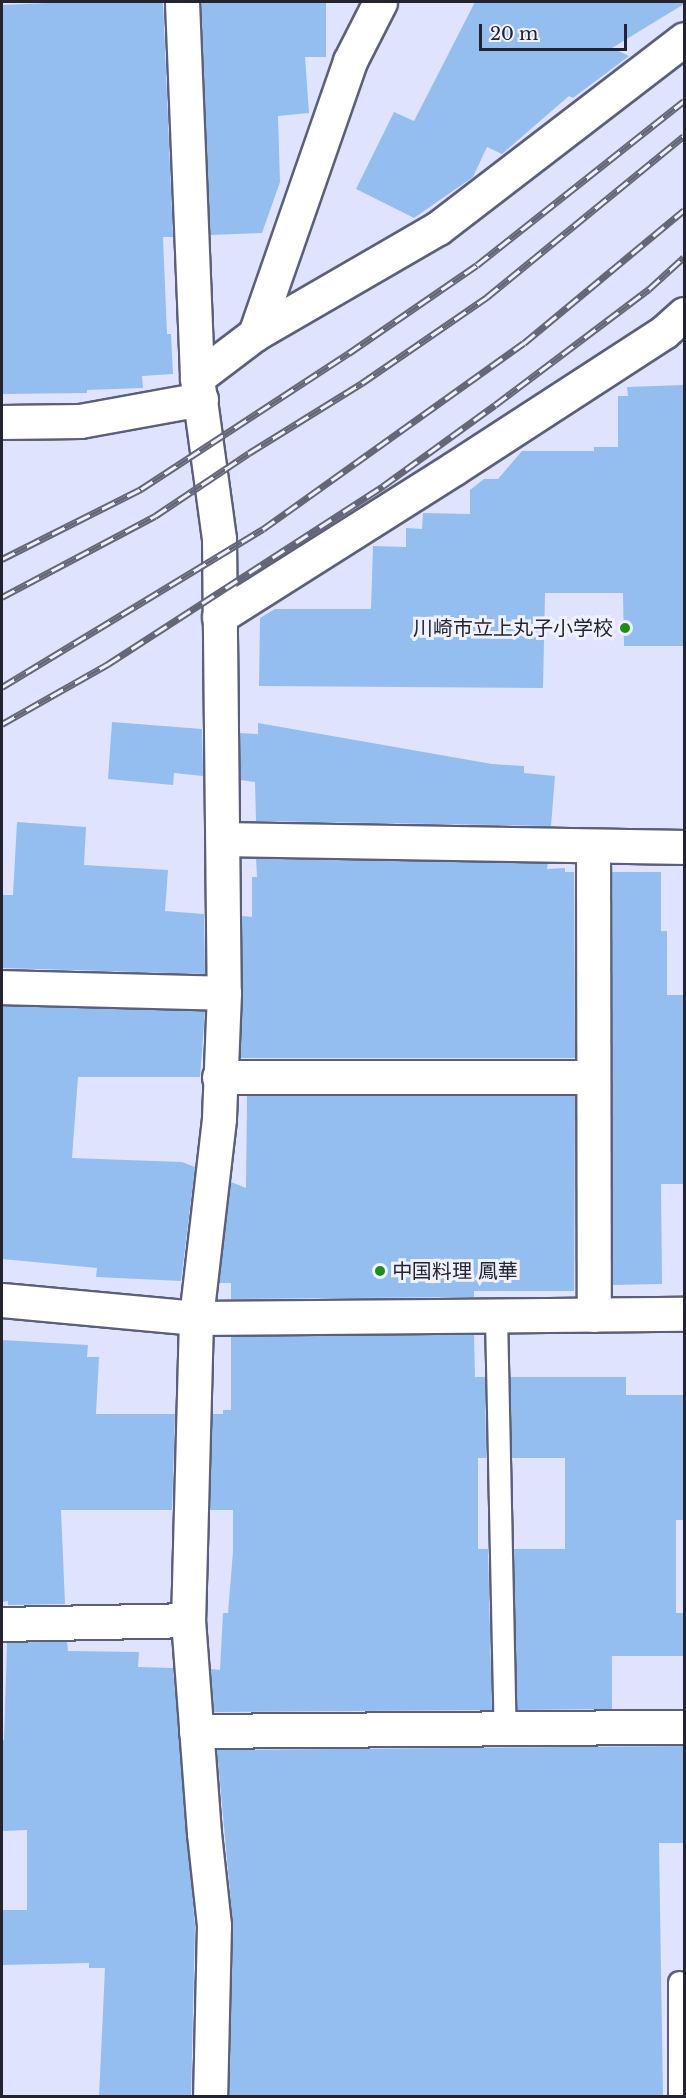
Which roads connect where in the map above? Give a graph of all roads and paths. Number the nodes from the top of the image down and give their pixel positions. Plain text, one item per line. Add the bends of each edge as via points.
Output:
1 (182, 2) edge
2 (380, 2) edge
3 (684, 39) edge
4 (684, 315) edge
5 (255, 334) junction
6 (199, 388) junction
7 (2, 422) edge
8 (219, 617) junction
9 (223, 839) junction
10 (593, 846) junction
11 (684, 847) edge
12 (2, 987) edge
13 (224, 993) junction
14 (219, 1077) junction
15 (592, 1077) junction
16 (2, 1300) edge
17 (684, 1314) edge
18 (496, 1315) junction
19 (594, 1315) junction
20 (196, 1318) junction
21 (188, 1620) junction
22 (2, 1624) edge
23 (684, 1727) edge
24 (505, 1728) junction
25 (196, 1731) junction
26 (679, 1982) dead end
27 (210, 2097) edge
28 (678, 2097) edge

1 - 6 street
2 - 5 street via 350,62
3 - 5 street via 438,228
4 - 8 street via 453,470
5 - 6 street
6 - 7 street via 80,421
6 - 8 street via 219,539
8 - 9 street
9 - 10 street
9 - 13 street
10 - 11 street
10 - 15 street
12 - 13 street
13 - 14 street
14 - 15 street
14 - 20 street via 219,1119
15 - 19 street
16 - 20 street
17 - 19 street
18 - 19 street
18 - 20 street
18 - 24 lane
20 - 21 street
21 - 22 street
21 - 25 street
23 - 24 street
24 - 25 street
25 - 27 street via 214,1925
26 - 28 lane

